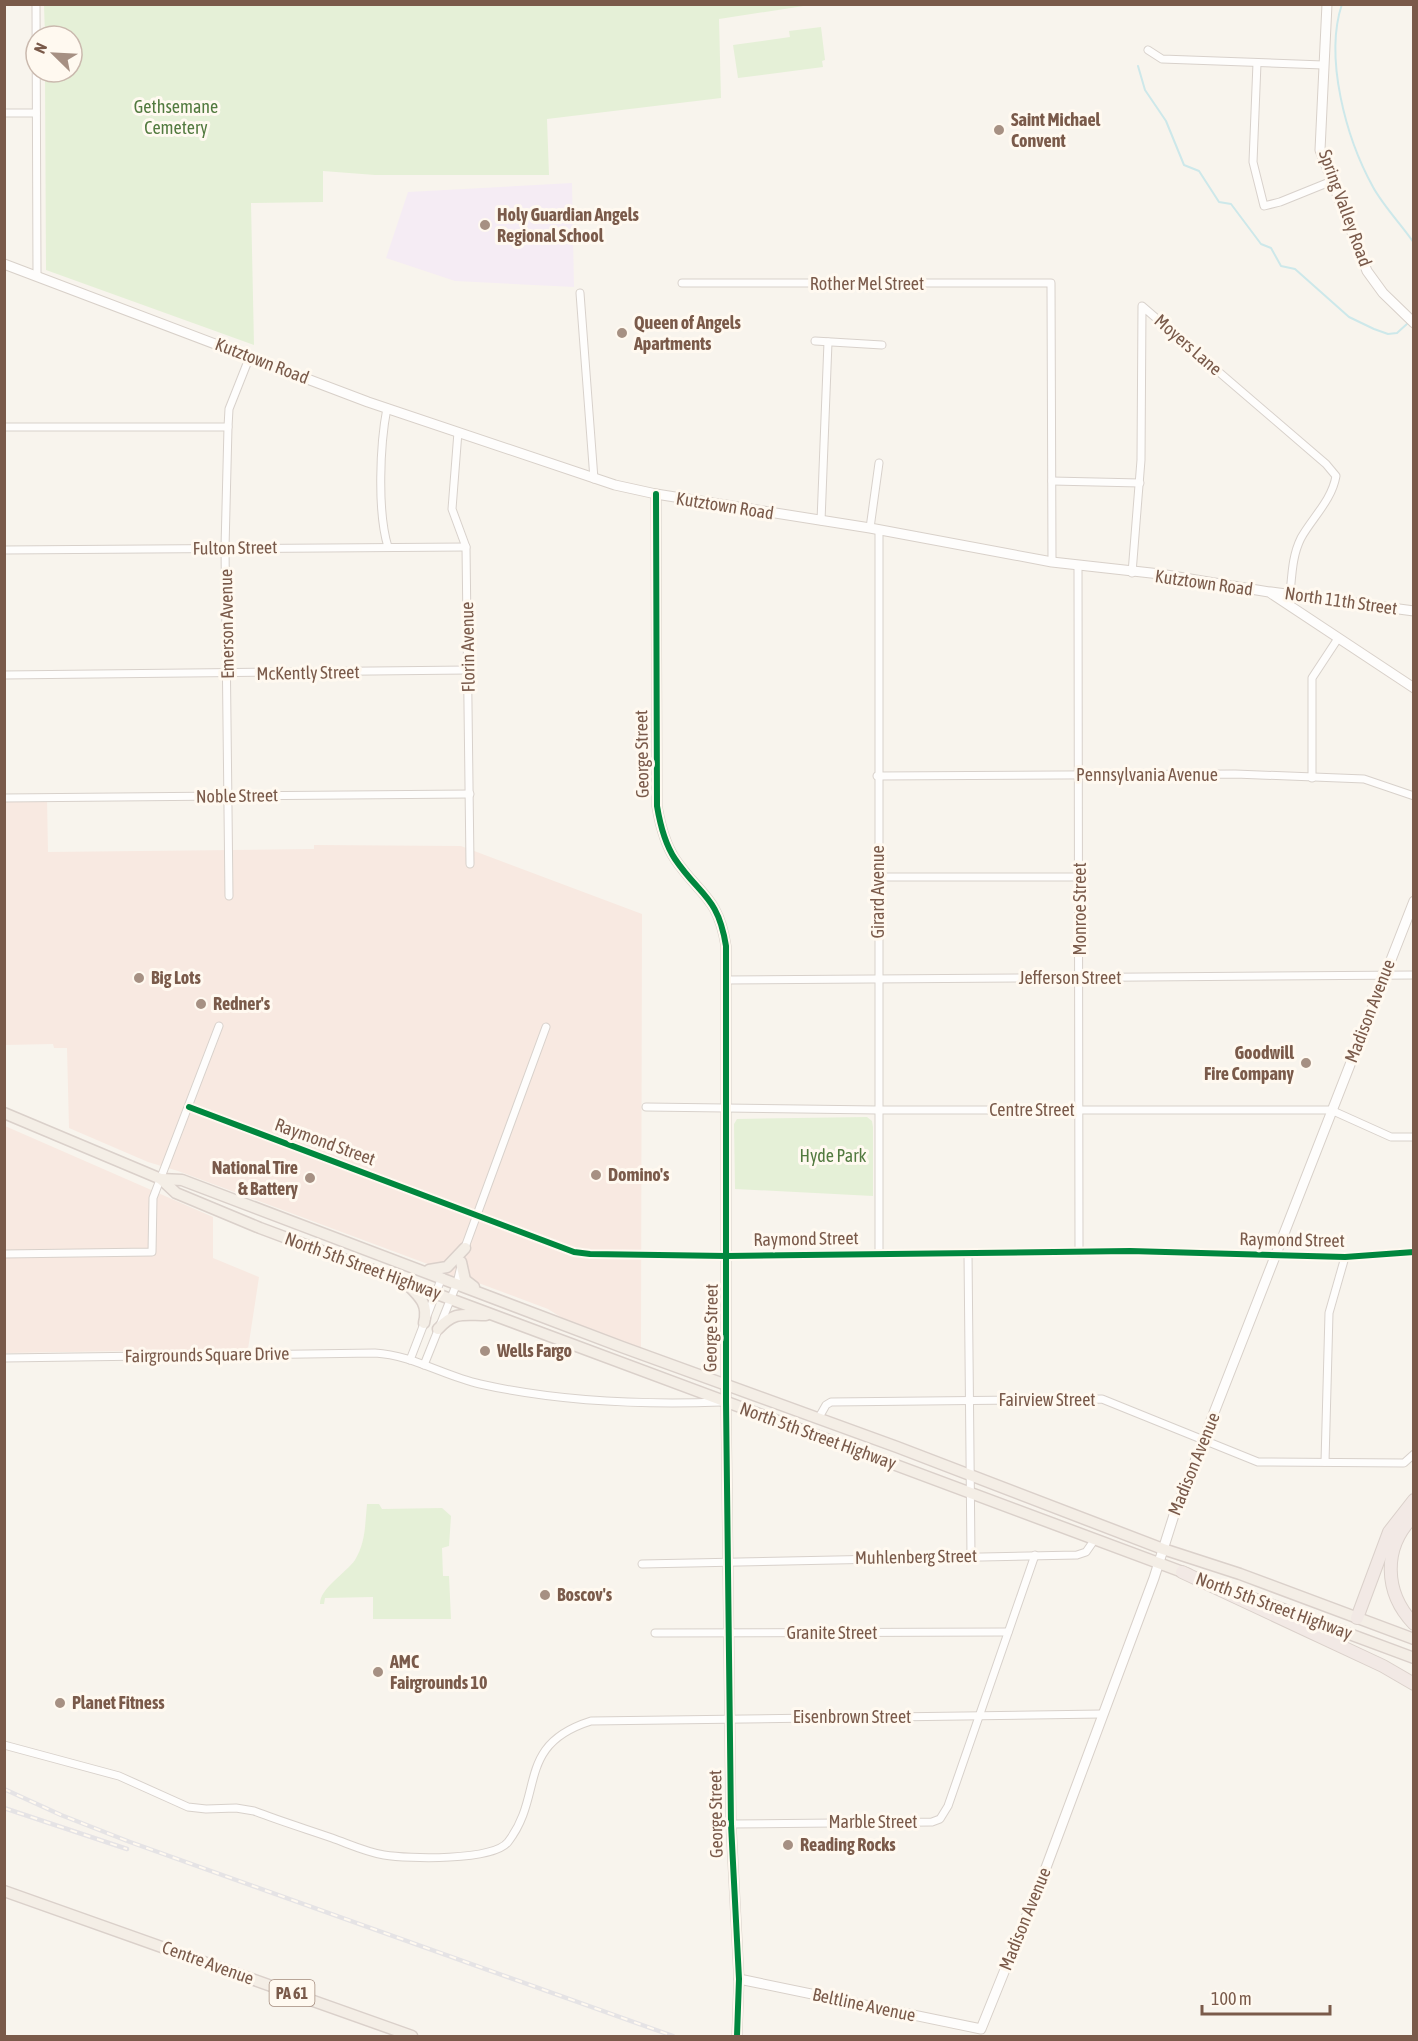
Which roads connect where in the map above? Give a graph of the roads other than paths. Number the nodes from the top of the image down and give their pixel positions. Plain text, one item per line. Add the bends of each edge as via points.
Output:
1 (36, 4) edge
2 (1327, 4) edge
3 (1148, 50) dead end
4 (1257, 63) junction
5 (1323, 65) junction
6 (4, 113) edge
7 (36, 113) junction
8 (1332, 181) junction
9 (4, 264) edge
10 (37, 276) junction
11 (682, 283) dead end
12 (580, 293) dead end
13 (1413, 323) edge
14 (815, 341) dead end
15 (828, 342) junction
16 (882, 345) dead end
17 (250, 356) junction
18 (387, 408) junction
19 (228, 427) junction
20 (4, 428) edge
21 (458, 432) junction
22 (879, 463) dead end
23 (594, 479) junction
24 (1052, 481) junction
25 (1140, 483) junction
26 (656, 495) junction
27 (821, 521) junction
28 (874, 529) junction
29 (388, 547) junction
30 (466, 547) junction
31 (225, 548) junction
32 (4, 550) edge
33 (1052, 562) junction
34 (1078, 566) junction
35 (1132, 573) junction
36 (1269, 592) junction
37 (1290, 594) junction
38 (1413, 611) edge
39 (1337, 640) junction
40 (468, 670) junction
41 (228, 674) junction
42 (4, 675) edge
43 (1413, 688) edge
44 (1078, 775) junction
45 (877, 776) junction
46 (1312, 778) junction
47 (470, 794) junction
48 (229, 796) junction
49 (1413, 796) edge
50 (4, 798) edge
51 (470, 864) dead end
52 (878, 877) junction
53 (1080, 877) junction
54 (229, 896) dead end
55 (1413, 901) edge
56 (1413, 975) edge
57 (1384, 976) junction
58 (1081, 978) junction
59 (726, 980) junction
60 (878, 980) junction
61 (219, 1026) dead end
62 (546, 1027) dead end
63 (189, 1107) junction
64 (646, 1107) dead end
65 (727, 1107) junction
66 (877, 1110) junction
67 (1080, 1110) junction
68 (1331, 1110) junction
69 (4, 1113) edge
70 (1413, 1137) edge
71 (161, 1179) junction
72 (477, 1214) junction
73 (465, 1248) junction
74 (968, 1252) junction
75 (1080, 1252) junction
76 (1413, 1252) edge
77 (879, 1253) junction
78 (4, 1254) edge
79 (727, 1256) junction
80 (1275, 1256) junction
81 (1345, 1257) junction
82 (461, 1263) junction
83 (424, 1270) junction
84 (442, 1277) junction
85 (401, 1279) junction
86 (457, 1283) junction
87 (436, 1293) junction
88 (484, 1294) junction
89 (451, 1298) junction
90 (494, 1315) junction
91 (424, 1323) junction
92 (438, 1329) junction
93 (4, 1358) edge
94 (410, 1360) junction
95 (424, 1365) junction
96 (726, 1385) junction
97 (970, 1400) junction
98 (726, 1402) junction
99 (818, 1419) junction
100 (1204, 1442) junction
101 (1413, 1454) edge
102 (1325, 1462) junction
103 (970, 1475) junction
104 (969, 1493) junction
105 (1413, 1500) edge
106 (1413, 1516) edge
107 (1095, 1539) junction
108 (1163, 1550) junction
109 (1035, 1555) junction
110 (971, 1556) junction
111 (729, 1562) junction
112 (1158, 1563) junction
113 (642, 1564) dead end
114 (1182, 1572) junction
115 (1357, 1618) junction
116 (1413, 1624) edge
117 (1008, 1632) junction
118 (655, 1633) dead end
119 (729, 1634) junction
120 (1358, 1637) junction
121 (1413, 1639) edge
122 (1413, 1658) edge
123 (1413, 1684) edge
124 (1102, 1714) junction
125 (978, 1716) junction
126 (730, 1718) junction
127 (4, 1745) edge
128 (731, 1824) junction
129 (4, 1891) edge
130 (739, 1979) junction
131 (982, 2033) edge
132 (737, 2036) edge
133 (412, 2037) edge

1 - 7 street
2 - 5 street, Spring Valley Road
3 - 4 street via 1162,59
4 - 5 street
4 - 8 street via 1253,162 1263,206
5 - 8 street, Spring Valley Road via 1320,150
6 - 7 street
7 - 10 street
8 - 13 street, Spring Valley Road via 1367,271
9 - 10 street, Kutztown Road
10 - 17 street, Kutztown Road
11 - 24 street, Rother Mel Street via 1052,283
12 - 23 street
14 - 15 street
15 - 16 street
15 - 27 street
17 - 18 street, Kutztown Road
17 - 19 street, Emerson Avenue via 230,409
18 - 21 street, Kutztown Road
18 - 29 street via 382,441 383,524
19 - 20 street
19 - 31 street, Emerson Avenue
21 - 23 street, Kutztown Road
21 - 30 street, Florin Avenue via 453,509
22 - 28 street, Girard Avenue
23 - 26 street, Kutztown Road
24 - 25 street
24 - 33 street
25 - 35 street, Moyers Lane
25 - 37 street, Moyers Lane via 1142,306 1336,476 1331,492 1297,547
26 - 27 street, Kutztown Road
26 - 59 street, George Street via 657,806 663,834 675,859 704,891 719,915 726,946
27 - 28 street, Kutztown Road
28 - 33 street, Kutztown Road
28 - 45 street, Girard Avenue
29 - 30 street, Fulton Street
29 - 31 street, Fulton Street
30 - 40 street, Florin Avenue
31 - 32 street, Fulton Street
31 - 41 street, Emerson Avenue
33 - 34 street, Kutztown Road
34 - 35 street, Kutztown Road
34 - 44 street, Monroe Street
35 - 36 street, Kutztown Road
36 - 37 street, North 11th Street
36 - 39 street, Kutztown Road
37 - 38 street, North 11th Street
39 - 43 street, Kutztown Road
39 - 46 street via 1312,678
40 - 41 street, McKently Street
40 - 47 street, Florin Avenue
41 - 42 street, McKently Street
41 - 48 street, Emerson Avenue
44 - 45 street, Pennsylvania Avenue
44 - 46 street, Pennsylvania Avenue via 1235,774
44 - 53 street, Monroe Street
45 - 52 street, Girard Avenue
46 - 49 street, Pennsylvania Avenue via 1364,779
47 - 48 street, Noble Street
47 - 51 street, Florin Avenue
48 - 50 street, Noble Street
48 - 54 street, Emerson Avenue
52 - 53 street
52 - 60 street, Girard Avenue
53 - 58 street, Monroe Street
55 - 57 street, Madison Avenue
56 - 57 street, Jefferson Street
57 - 58 street, Jefferson Street
57 - 68 street, Madison Avenue
58 - 60 street, Jefferson Street
58 - 67 street, Monroe Street
59 - 60 street, Jefferson Street
59 - 65 street, George Street
60 - 66 street, Girard Avenue
61 - 63 street
62 - 72 street
63 - 71 street
63 - 72 street, Raymond Street
64 - 65 street, Centre Street
65 - 66 street, Centre Street
65 - 79 street, George Street
66 - 67 street, Centre Street
66 - 77 street, Girard Avenue
67 - 68 street, Centre Street
67 - 75 street, Monroe Street
68 - 70 street, Centre Street via 1391,1137
68 - 80 street, Madison Avenue
69 - 71 main road, North 5th Street Highway
71 - 78 street via 153,1198 152,1252
71 - 83 main road, North 5th Street Highway via 182,1180
71 - 85 main road, North 5th Street Highway via 186,1197
72 - 73 street
72 - 79 street, Raymond Street via 581,1253
73 - 82 street
73 - 83 main road via 447,1267
74 - 75 street, Raymond Street
74 - 77 street, Raymond Street
74 - 97 street
75 - 80 street, Raymond Street via 1191,1251
76 - 81 street, Raymond Street
77 - 79 street, Raymond Street
79 - 96 street, George Street
80 - 81 street, Raymond Street
80 - 100 street, Madison Avenue
81 - 102 street via 1329,1313
82 - 86 street
82 - 88 main road via 465,1280
83 - 84 main road, North 5th Street Highway
84 - 86 main road, North 5th Street Highway
84 - 87 street
85 - 87 main road, North 5th Street Highway
85 - 91 main road via 423,1302 427,1311
86 - 88 main road, North 5th Street Highway
86 - 89 street
87 - 89 main road, North 5th Street Highway
87 - 91 street
88 - 96 main road, North 5th Street Highway
89 - 90 main road, North 5th Street Highway
89 - 92 street
90 - 92 main road via 460,1314
90 - 98 main road, North 5th Street Highway
91 - 94 street
92 - 95 street
93 - 94 street, Fairgrounds Square Drive via 375,1353
94 - 95 street, Fairgrounds Square Drive
95 - 98 street, Fairgrounds Square Drive via 477,1383 602,1402
96 - 98 street, George Street
96 - 99 main road, North 5th Street Highway
97 - 99 street, Fairview Street via 831,1402
97 - 100 street, Fairview Street via 1108,1400
97 - 103 street
98 - 104 main road, North 5th Street Highway
98 - 111 street, George Street
99 - 103 main road, North 5th Street Highway
100 - 102 street, Fairview Street via 1258,1462
100 - 108 street, Madison Avenue
101 - 102 street, Fairview Street via 1404,1463
103 - 104 street
103 - 108 main road, North 5th Street Highway
104 - 107 main road, North 5th Street Highway
104 - 110 street
105 - 115 highway via 1389,1532
106 - 116 highway via 1395,1543 1390,1570 1395,1597
107 - 109 street, Muhlenberg Street via 1082,1555
107 - 112 main road, North 5th Street Highway
108 - 112 street, Madison Avenue
108 - 115 main road, North 5th Street Highway
109 - 110 street, Muhlenberg Street
109 - 117 street
110 - 111 street, Muhlenberg Street
111 - 113 street, Muhlenberg Street
111 - 119 street, George Street
112 - 114 main road, North 5th Street Highway
112 - 124 street, Madison Avenue
114 - 120 main road, North 5th Street Highway
114 - 123 highway via 1383,1666
115 - 120 main road
115 - 121 main road, North 5th Street Highway
117 - 119 street, Granite Street
117 - 125 street
118 - 119 street, Granite Street
119 - 126 street, George Street
120 - 122 main road, North 5th Street Highway
124 - 125 street, Eisenbrown Street
124 - 131 street, Madison Avenue
125 - 126 street, Eisenbrown Street
125 - 128 street, Marble Street via 948,1806 940,1819
126 - 127 street, Eisenbrown Street via 601,1720 573,1728 539,1756 520,1823 506,1844 482,1854 383,1855 254,1811 188,1807 120,1776
126 - 128 street, George Street
128 - 130 street, George Street
129 - 133 main road, Centre Avenue / PA 61
130 - 131 street, Beltline Avenue
130 - 132 street, George Street

